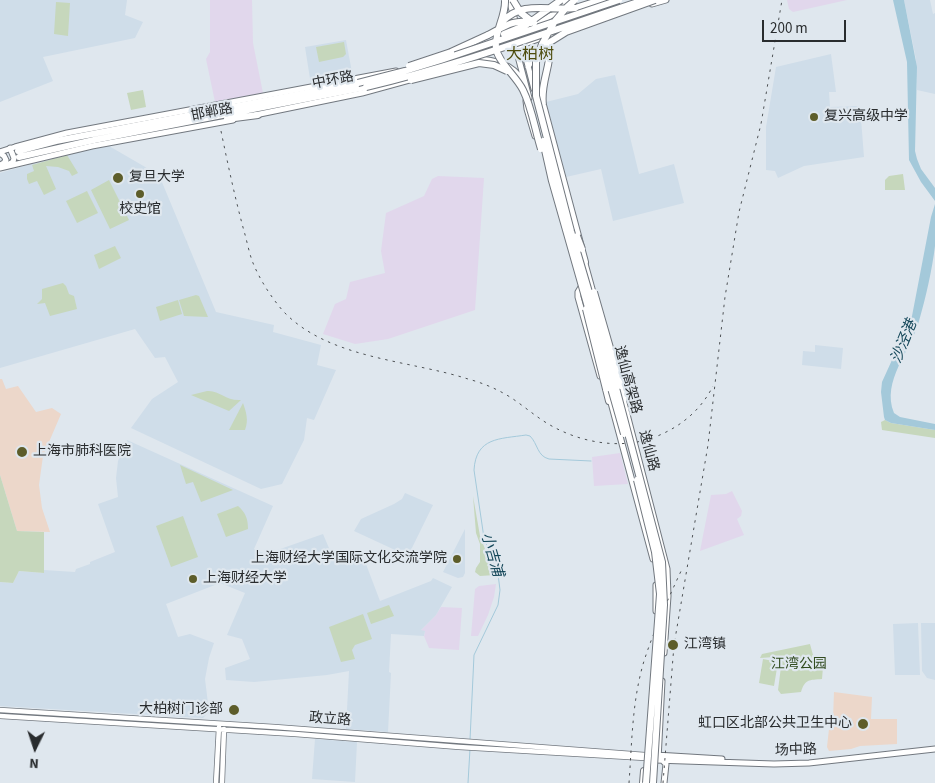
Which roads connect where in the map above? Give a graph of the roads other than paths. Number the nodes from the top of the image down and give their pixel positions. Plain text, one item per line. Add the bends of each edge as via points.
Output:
1 (508, 0) edge
2 (576, 0) edge
3 (602, 0) edge
4 (606, 0) edge
5 (619, 0) edge
6 (643, 0) edge
7 (655, 0) edge
8 (666, 0) edge
9 (564, 1) edge
10 (560, 9) junction
11 (506, 10) junction
12 (603, 14) junction
13 (590, 16) junction
14 (541, 28) junction
15 (560, 31) junction
16 (495, 37) junction
17 (520, 38) junction
18 (514, 40) junction
19 (546, 40) junction
20 (462, 50) junction
21 (539, 51) junction
22 (454, 54) junction
23 (474, 60) junction
24 (420, 66) junction
25 (528, 68) junction
26 (536, 68) junction
27 (404, 69) junction
28 (426, 75) junction
29 (406, 76) dead end
30 (358, 83) junction
31 (533, 84) junction
32 (524, 88) junction
33 (364, 90) junction
34 (286, 101) junction
35 (258, 114) junction
36 (156, 128) junction
37 (10, 148) junction
38 (0, 153) edge
39 (0, 166) edge
40 (552, 181) junction
41 (567, 213) junction
42 (582, 249) junction
43 (585, 262) junction
44 (589, 284) junction
45 (587, 300) junction
46 (624, 398) junction
47 (609, 401) junction
48 (632, 437) junction
49 (622, 439) junction
50 (0, 710) edge
51 (0, 716) edge
52 (221, 724) junction
53 (221, 730) junction
54 (465, 744) junction
55 (935, 748) edge
56 (645, 756) junction
57 (659, 759) junction
58 (644, 771) joint
59 (216, 783) edge
60 (222, 783) edge
61 (644, 783) edge
62 (655, 783) edge
63 (664, 783) edge

1 - 9 main road via 516,14 526,20
1 - 11 main road
1 - 14 highway, bridge
1 - 16 highway, bridge
1 - 17 main road
2 - 10 main road
2 - 26 highway, 逸仙高架路, bridge via 560,14 544,38
3 - 16 highway, bridge via 573,8 519,8 505,18
4 - 12 main road
4 - 13 main road via 603,7
5 - 30 highway, 中环路, bridge via 441,60
6 - 12 main road
6 - 33 highway, 中环路, bridge
7 - 26 highway, bridge via 560,35 545,48
8 - 12 main road
9 - 10 main road
9 - 22 highway, bridge via 516,30
9 - 40 highway, 逸仙高架路, bridge via 543,32 532,68 534,106
10 - 17 main road
10 - 17 main road via 541,19
11 - 16 main road via 504,29
11 - 18 main road
12 - 13 main road
12 - 15 main road
13 - 17 main road
14 - 22 highway, bridge via 515,22
14 - 42 highway, bridge via 548,37 550,49 543,105
15 - 17 main road
15 - 19 main road
16 - 18 main road, 邯郸路
16 - 20 main road, 邯郸路
16 - 32 highway, bridge via 499,58
17 - 18 main road
17 - 18 main road
17 - 19 main road
17 - 25 main road
18 - 22 main road, 邯郸路
18 - 23 main road, 邯郸路
18 - 28 main road, 邯郸路 via 436,68
18 - 32 main road
19 - 21 main road
20 - 22 main road
20 - 27 main road, 邯郸路
21 - 25 main road
21 - 31 main road
22 - 24 main road, 邯郸路
22 - 30 highway, bridge
23 - 28 main road, 邯郸路
23 - 32 main road via 493,60 510,67 520,75
24 - 27 main road, 邯郸路
24 - 28 main road via 414,69 413,74
25 - 31 main road
26 - 41 highway, 逸仙高架路, bridge via 537,105
27 - 37 main road, 邯郸路 via 67,134
28 - 33 main road, 邯郸路
29 - 33 main road
30 - 34 highway, 中环路
31 - 44 main road
32 - 33 highway, bridge via 504,69 484,63
32 - 40 highway, bridge
32 - 47 main road, 逸仙路 via 528,115 542,145 580,287 578,297
33 - 34 highway, 中环路
33 - 35 main road, 邯郸路
34 - 36 highway, 中环路
34 - 36 highway, 中环路 via 71,138 18,154
35 - 36 highway
35 - 39 main road, 邯郸路
37 - 38 main road, 邯郸路
37 - 39 main road via 14,161
38 - 39 main road via 6,160
40 - 45 highway, 逸仙高架路, bridge
41 - 42 highway, bridge
41 - 44 highway, 逸仙高架路, bridge
42 - 43 highway
43 - 44 highway, bridge
43 - 46 highway, bridge
44 - 46 main road, 逸仙路 via 595,285
44 - 62 highway, 逸仙高架路, bridge via 663,570
45 - 47 highway, bridge via 586,311
45 - 61 highway, 逸仙高架路, bridge via 659,571 660,601
46 - 48 main road, 逸仙路
47 - 49 main road, 逸仙路
48 - 49 main road via 628,442
48 - 57 main road, 逸仙路 via 668,576
49 - 56 main road, 逸仙路 via 656,573
50 - 52 main road, 政立路
51 - 53 main road, 政立路
52 - 53 main road
52 - 54 main road, 政立路
53 - 54 main road, 政立路
53 - 59 main road
53 - 60 main road
54 - 56 main road, 政立路 via 631,752
55 - 57 main road, 场中路 via 809,763
56 - 57 main road, 政立路
56 - 58 main road, 逸仙路
57 - 62 main road, 逸仙路
57 - 63 main road, 逸仙路 via 666,764
58 - 61 highway

